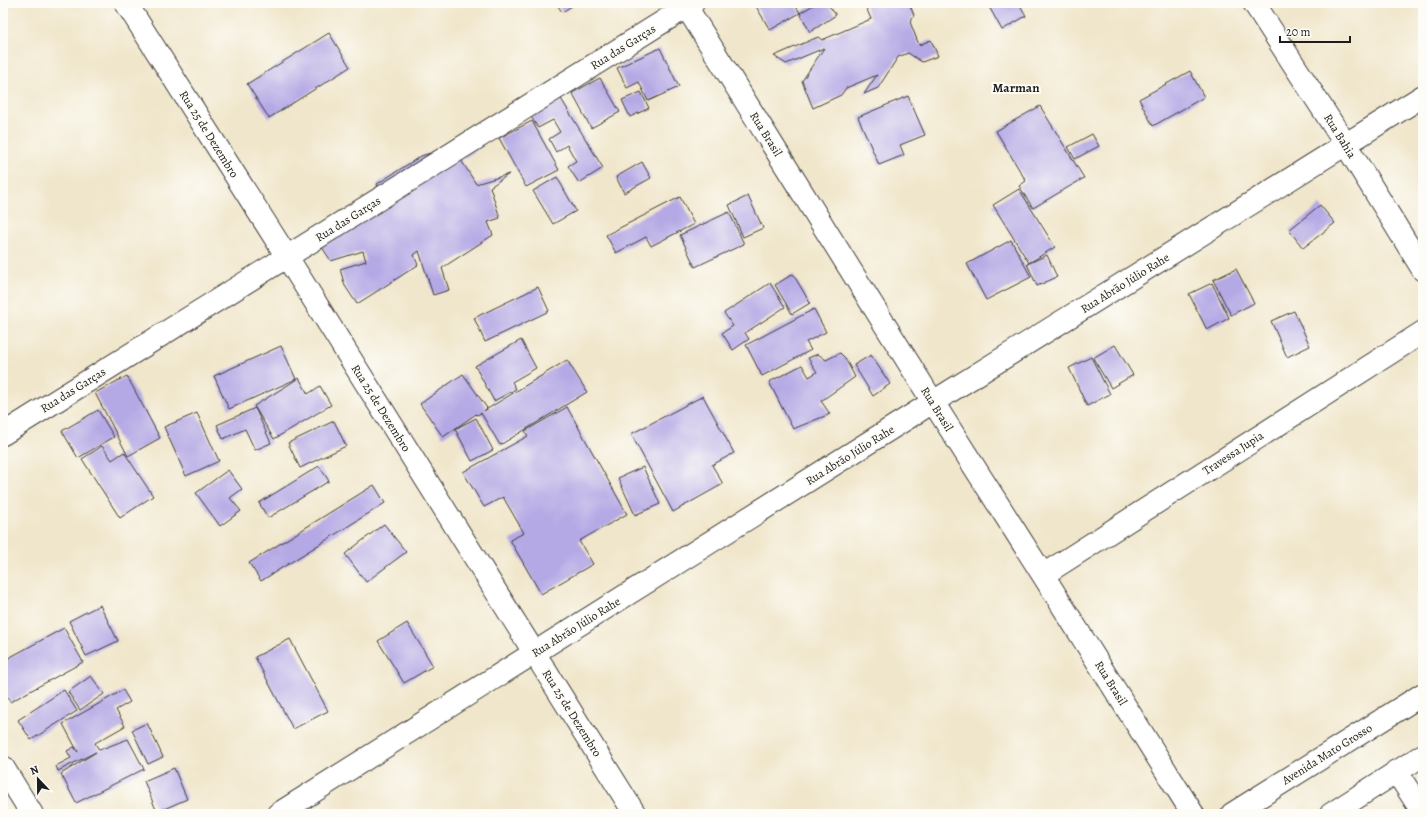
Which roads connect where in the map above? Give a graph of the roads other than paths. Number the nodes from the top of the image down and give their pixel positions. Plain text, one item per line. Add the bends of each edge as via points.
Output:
1 (126, 3) edge
2 (1254, 3) edge
3 (688, 4) edge
4 (1423, 96) edge
5 (1346, 144) junction
6 (287, 257) junction
7 (1423, 270) edge
8 (1423, 332) edge
9 (933, 402) junction
10 (3, 434) edge
11 (1043, 575) junction
12 (534, 654) junction
13 (1423, 694) edge
14 (1423, 755) edge
15 (3, 767) edge
16 (1396, 771) junction
17 (1423, 813) edge
18 (32, 814) edge
19 (278, 814) edge
20 (635, 814) edge
21 (1194, 814) edge
22 (1232, 814) edge
23 (1331, 814) edge

1 - 6 street, Rua 25 de Dezembro
2 - 5 street, Rua Bahia
3 - 6 street, Rua das Garças
3 - 9 street, Rua Brasil
4 - 5 street, Rua Abrão Júlio Rahe
5 - 7 street, Rua Bahia
5 - 9 street, Rua Abrão Júlio Rahe
6 - 10 street, Rua das Garças
6 - 12 street, Rua 25 de Dezembro
8 - 11 street, Travessa Jupia
9 - 11 street, Rua Brasil
9 - 12 street, Rua Abrão Júlio Rahe
11 - 21 street, Rua Brasil
12 - 19 street, Rua Abrão Júlio Rahe
12 - 20 street, Rua 25 de Dezembro
13 - 22 street, Avenida Mato Grosso
14 - 16 street
15 - 18 street
16 - 17 street
16 - 23 street

